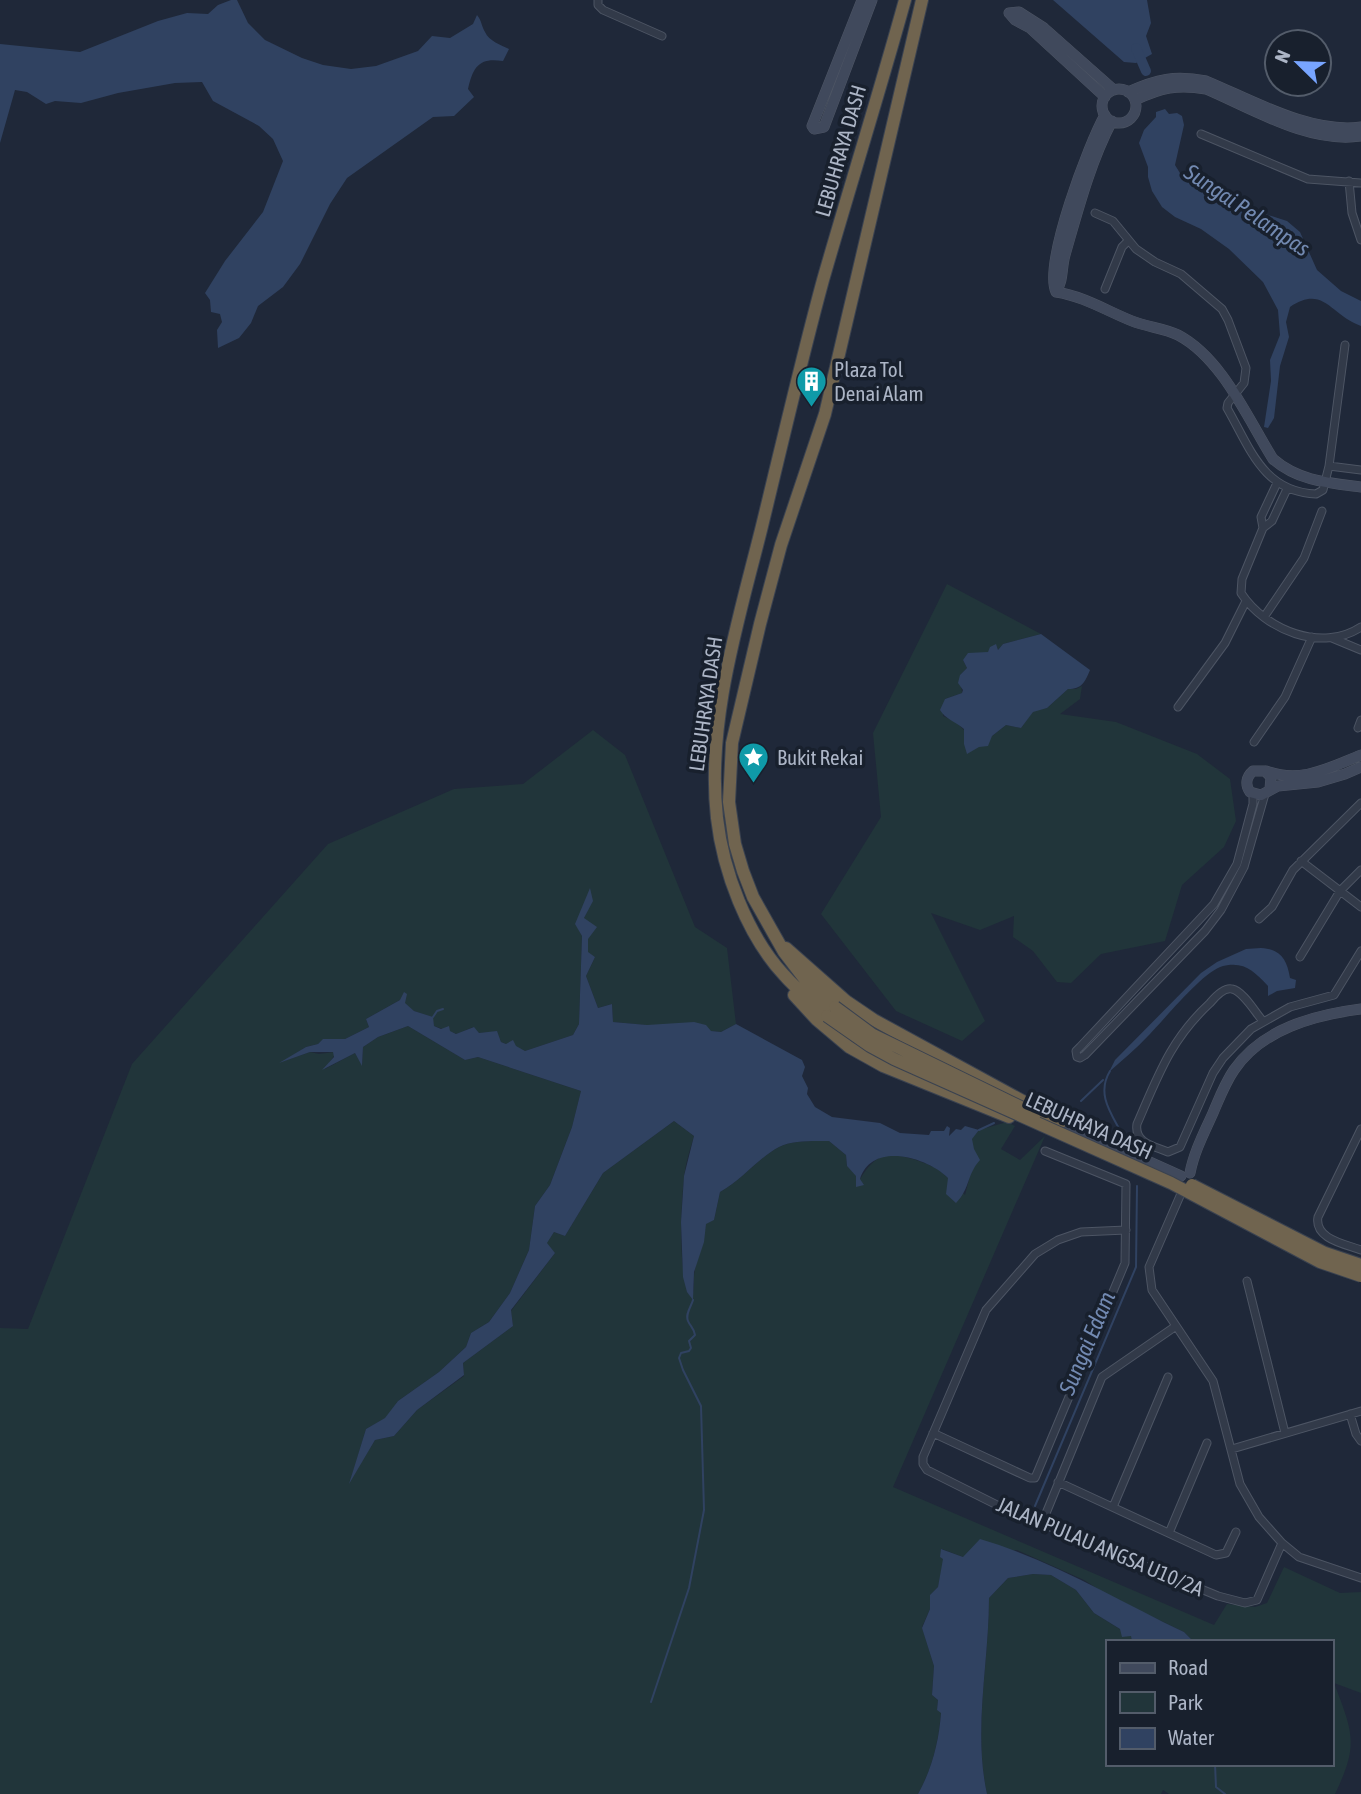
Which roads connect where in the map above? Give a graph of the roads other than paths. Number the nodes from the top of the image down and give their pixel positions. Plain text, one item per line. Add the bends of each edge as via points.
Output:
1 (598, 0) edge
2 (862, 0) edge
3 (872, 0) edge
4 (905, 0) edge
5 (922, 0) edge
6 (1014, 0) edge
7 (1009, 13) junction
8 (662, 36) dead end
9 (1114, 90) junction
10 (1132, 96) junction
11 (1105, 97) junction
12 (1108, 118) junction
13 (1361, 127) edge
14 (1201, 134) dead end
15 (1361, 136) edge
16 (1349, 181) junction
17 (1361, 183) edge
18 (1096, 213) dead end
19 (1361, 240) edge
20 (1128, 241) junction
21 (1105, 289) dead end
22 (1345, 345) dead end
23 (1234, 396) junction
24 (1329, 466) junction
25 (1361, 470) edge
26 (1325, 482) junction
27 (1277, 484) junction
28 (1361, 487) edge
29 (1287, 489) junction
30 (1322, 511) dead end
31 (1264, 528) junction
32 (1246, 601) junction
33 (1264, 617) junction
34 (1361, 627) edge
35 (1312, 637) junction
36 (1332, 638) junction
37 (1361, 650) edge
38 (1178, 707) dead end
39 (1254, 742) dead end
40 (1361, 755) edge
41 (1361, 767) edge
42 (1265, 771) junction
43 (1268, 792) junction
44 (1253, 794) junction
45 (1361, 803) edge
46 (1301, 861) junction
47 (1361, 870) edge
48 (1340, 891) junction
49 (1361, 907) edge
50 (1259, 919) dead end
51 (778, 941) junction
52 (1361, 951) edge
53 (1300, 957) dead end
54 (784, 975) junction
55 (1336, 993) junction
56 (1322, 999) junction
57 (1361, 1009) edge
58 (831, 1011) junction
59 (1338, 1013) junction
60 (1325, 1015) junction
61 (1262, 1020) junction
62 (1016, 1120) joint
63 (1061, 1122) joint
64 (1361, 1129) edge
65 (1357, 1147) edge
66 (1045, 1151) dead end
67 (1186, 1183) junction
68 (1126, 1230) junction
69 (1361, 1254) edge
70 (1361, 1275) edge
71 (1247, 1281) dead end
72 (1176, 1326) junction
73 (1168, 1377) dead end
74 (1361, 1411) edge
75 (1350, 1414) junction
76 (933, 1433) junction
77 (1285, 1433) junction
78 (1361, 1440) edge
79 (1208, 1443) dead end
80 (1232, 1450) junction
81 (1058, 1482) junction
82 (1113, 1507) junction
83 (1042, 1522) junction
84 (1236, 1532) dead end
85 (1169, 1533) junction
86 (1282, 1543) junction
87 (1361, 1578) edge

1 - 8 street via 603,9
2 - 3 street via 814,128 824,127
4 - 54 highway, LEBUHRAYA DASH via 795,392 729,664 716,750 717,821 726,858 753,929
5 - 51 highway, LEBUHRAYA DASH via 825,414 781,545 732,743 729,802 737,853 753,897
6 - 7 street
7 - 9 street via 1019,12 1044,28
7 - 11 street
9 - 10 street
9 - 11 street
10 - 12 street via 1136,106 1132,117 1123,123
10 - 13 street via 1160,80 1193,78 1307,123
10 - 15 street via 1190,86 1303,131 1345,139
11 - 12 street via 1103,108
12 - 23 street via 1056,292 1190,342 1220,372
14 - 16 street via 1308,179
16 - 17 street
16 - 19 street
18 - 20 street via 1113,221
20 - 21 street
20 - 23 street via 1146,257 1181,274 1222,309 1246,368 1244,383
22 - 24 street
23 - 26 street via 1273,459 1303,478
23 - 27 street via 1227,408 1263,471
24 - 25 street
24 - 26 street
26 - 28 street
26 - 29 street via 1319,494
27 - 29 street
27 - 31 street via 1261,517
29 - 31 street
30 - 33 street via 1304,558
31 - 32 street via 1240,584
32 - 33 street
32 - 38 street via 1226,643
33 - 35 street via 1292,633
34 - 36 street
35 - 36 street
35 - 39 street via 1285,697
36 - 37 street
40 - 42 street via 1311,775 1288,778
41 - 43 street
42 - 43 street via 1271,777
42 - 44 street via 1253,771 1247,778
43 - 44 street
43 - 44 street via 1244,867 1221,911 1085,1055 1077,1057 1076,1051 1214,904 1237,864
45 - 46 street
46 - 48 street
46 - 50 street
47 - 48 street
48 - 49 street
48 - 53 street
51 - 58 highway, LEBUHRAYA DASH
51 - 63 highway via 874,1020
52 - 55 street
54 - 58 highway, LEBUHRAYA DASH
54 - 62 highway via 789,990 849,1047 883,1066
55 - 56 street
55 - 59 street
56 - 60 street
56 - 61 street
57 - 59 street
58 - 69 highway, LEBUHRAYA DASH, bridge via 890,1044 1183,1180 1325,1252
58 - 70 highway, LEBUHRAYA DASH, bridge via 870,1046 894,1059 1171,1184 1320,1262
59 - 60 street
60 - 67 street via 1277,1032 1235,1068 1193,1157
61 - 61 street via 1232,989 1198,1014 1170,1049 1137,1124 1140,1139 1172,1152 1180,1147 1213,1073 1235,1044
62 - 67 street
63 - 67 street
64 - 65 street
65 - 69 street via 1317,1224 1321,1232
66 - 68 street via 1126,1184
67 - 69 street via 1316,1245 1349,1258
67 - 70 street via 1275,1236
67 - 72 street via 1149,1267 1152,1290
68 - 76 street, JALAN PULAU ANGSA U10/2A via 1081,1232 1035,1254 986,1310
68 - 76 street via 1125,1263 1035,1478
71 - 77 street
72 - 80 street via 1213,1381
72 - 81 street via 1102,1377
73 - 82 street
74 - 75 street
75 - 77 street
75 - 78 street
76 - 83 street, JALAN PULAU ANGSA U10/2A via 923,1457 927,1470
77 - 80 street
79 - 85 street
80 - 86 street via 1240,1483 1259,1517
81 - 82 street
81 - 83 street
82 - 85 street
83 - 86 street, JALAN PULAU ANGSA U10/2A via 1218,1596 1245,1602 1257,1600
84 - 85 street via 1222,1556
86 - 87 street via 1299,1557

